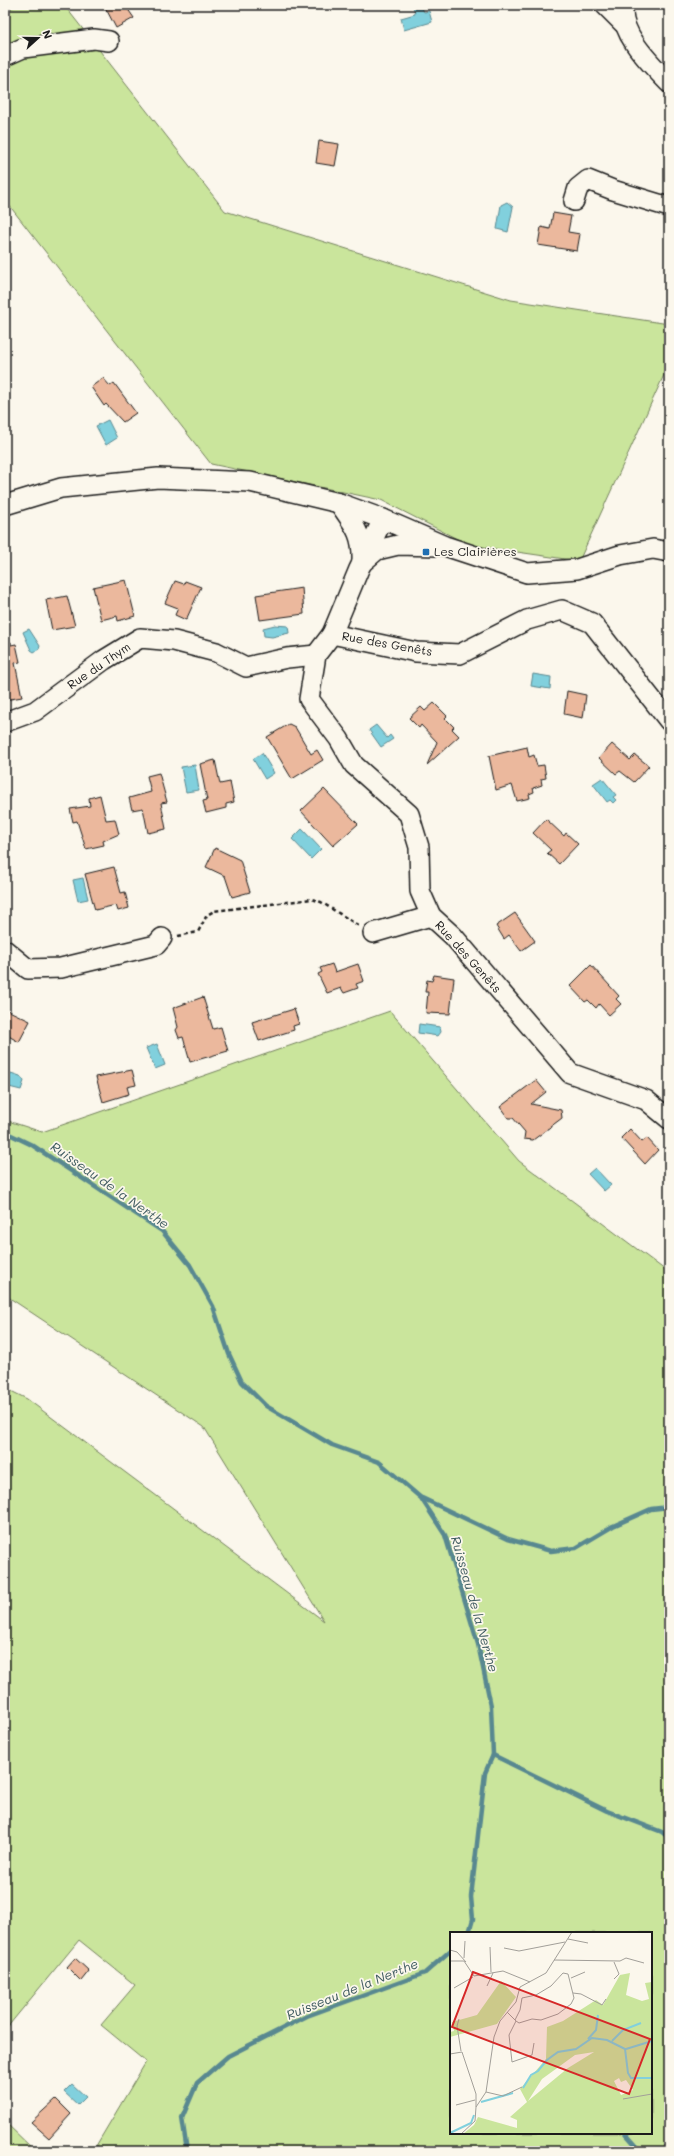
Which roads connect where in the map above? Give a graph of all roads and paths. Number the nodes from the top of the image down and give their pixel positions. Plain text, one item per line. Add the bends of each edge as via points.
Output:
1 (605, 5) edge
2 (624, 14) edge
3 (109, 41) dead end
4 (5, 56) edge
5 (669, 84) edge
6 (574, 201) dead end
7 (669, 207) edge
8 (339, 503) junction
9 (5, 505) edge
10 (383, 519) junction
11 (445, 546) junction
12 (669, 552) edge
13 (362, 563) junction
14 (332, 634) junction
15 (316, 655) junction
16 (669, 721) edge
17 (5, 722) edge
18 (431, 916) junction
19 (373, 933) joint
20 (162, 938) joint
21 (5, 950) edge
22 (669, 1119) edge

1 - 2 street
2 - 5 street via 645,57
3 - 4 street via 94,39 23,48
6 - 7 street via 578,188 588,180
8 - 9 street via 250,482 158,478 61,488
8 - 10 street
8 - 13 street via 362,543
10 - 11 street
10 - 13 street, Rue des Genêts
11 - 12 street via 527,573 577,568 620,555 653,549
11 - 13 street via 398,545 377,550
13 - 14 street, Rue des Genêts
14 - 15 street, Rue des Genêts
14 - 16 street, Rue des Genêts via 416,652 460,654 527,620 562,610 592,623
15 - 17 street, Rue du Thym via 286,658 246,667 216,652 174,641 140,638 104,660 35,711
15 - 18 street, Rue des Genêts via 309,699 339,739 354,766 408,814 419,847 420,891
18 - 19 street
18 - 22 street, Rue des Genêts via 452,936 570,1073 646,1100
19 - 20 path via 312,899 214,911 207,915 198,932
20 - 21 street via 156,945 61,968 28,969

